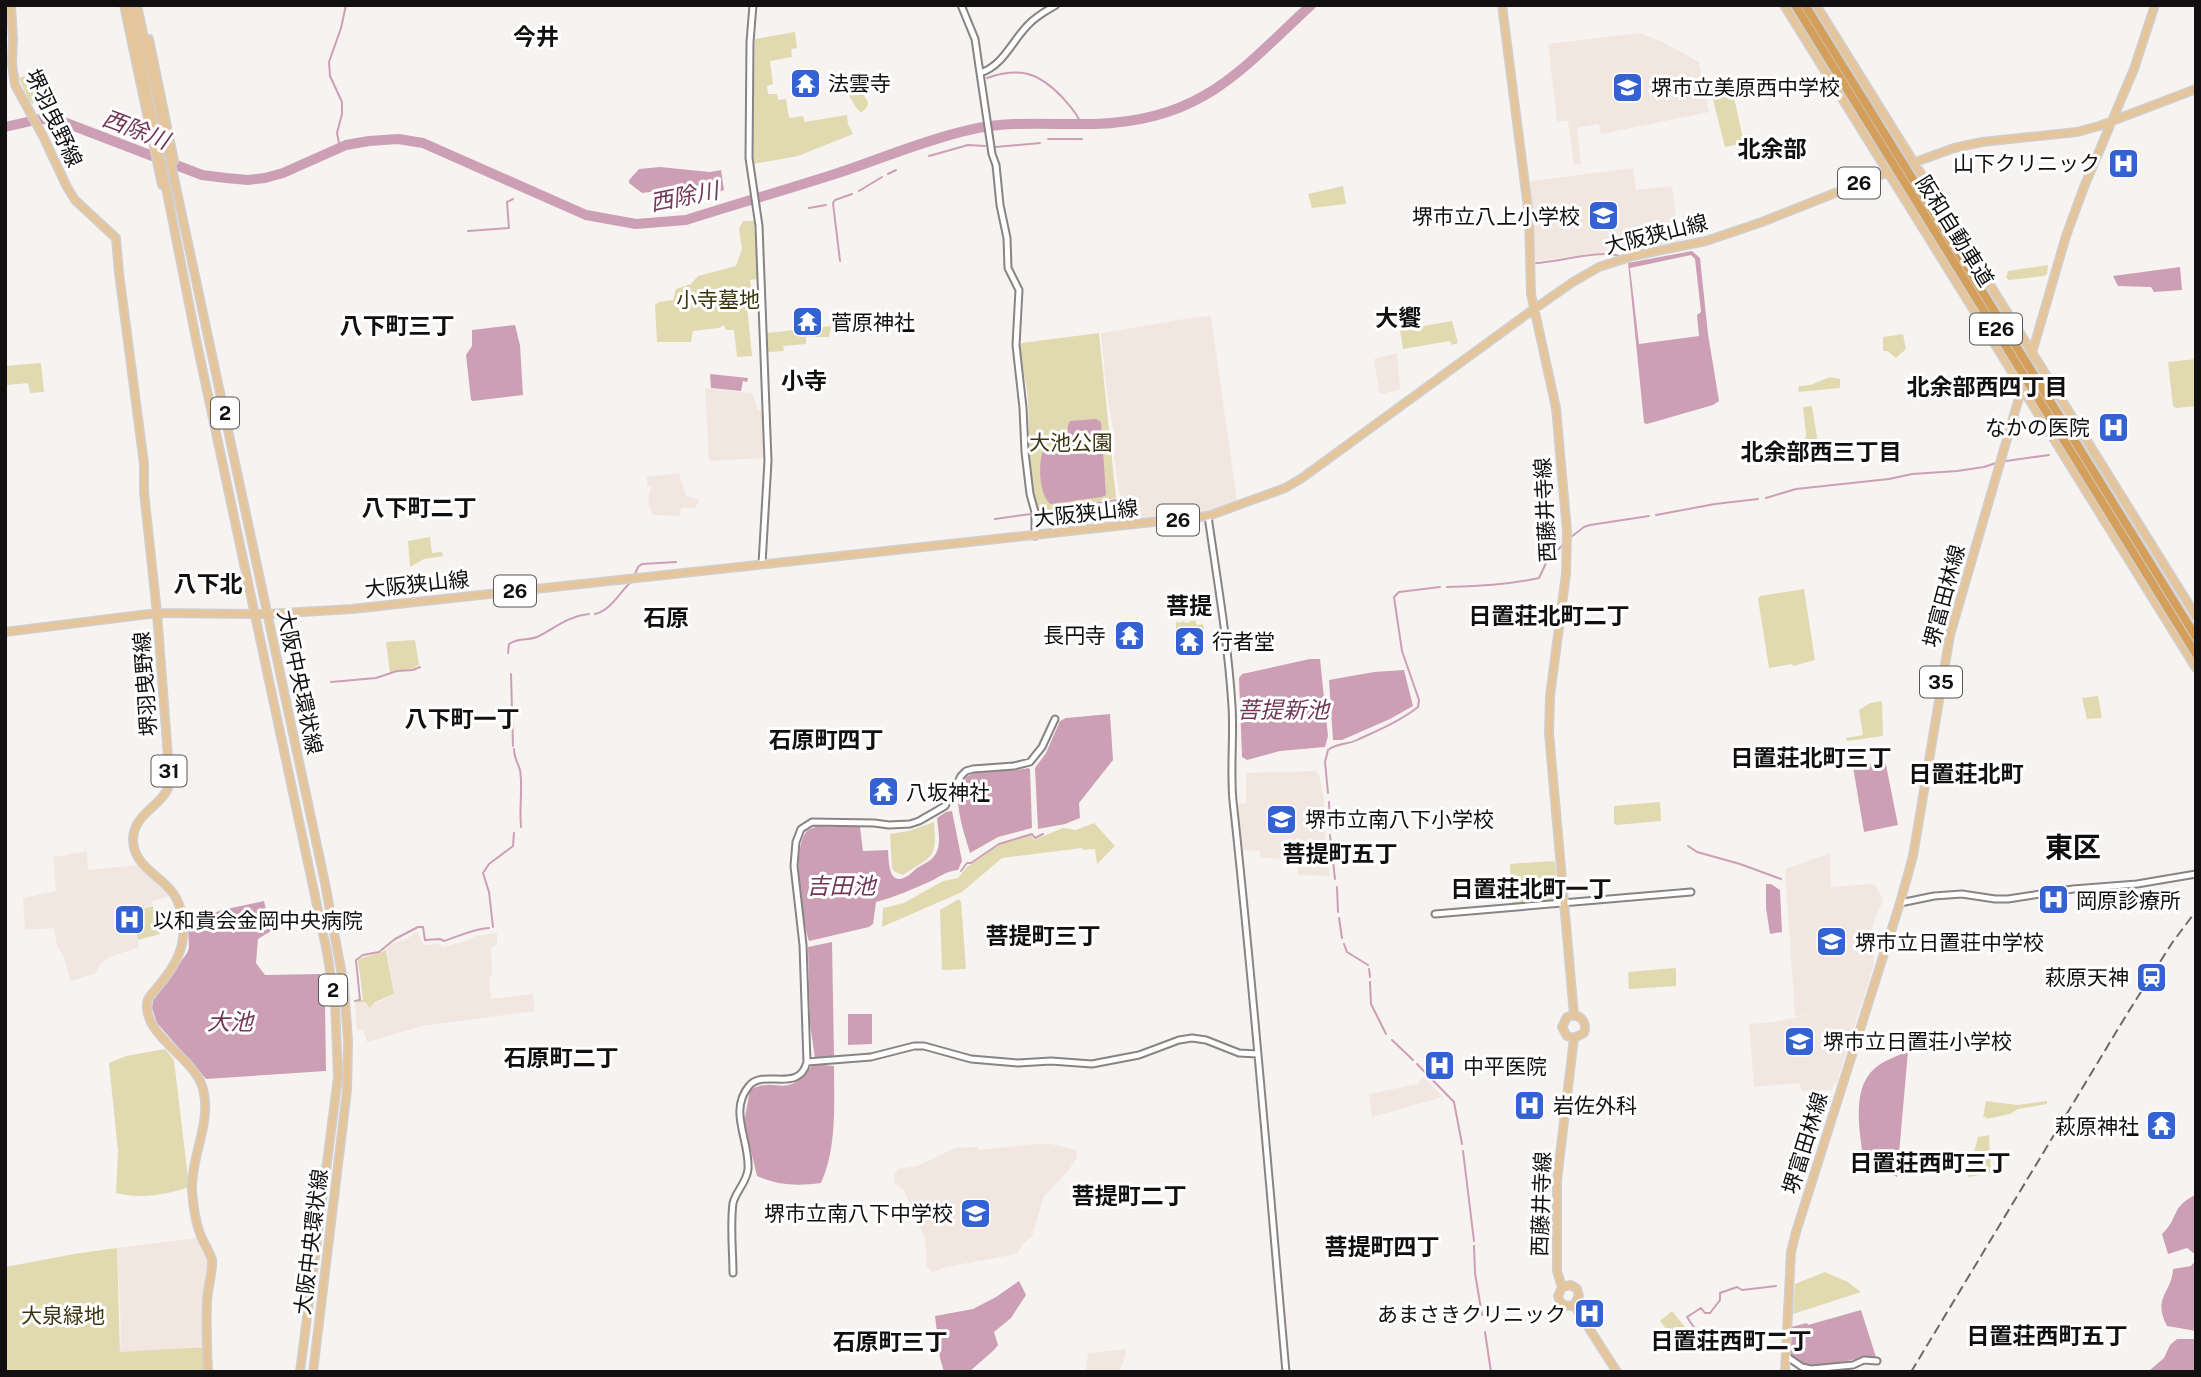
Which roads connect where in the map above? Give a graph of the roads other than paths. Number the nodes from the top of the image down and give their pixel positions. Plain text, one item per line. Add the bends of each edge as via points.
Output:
1 (11, 5) edge
2 (124, 5) edge
3 (130, 5) edge
4 (139, 5) edge
5 (753, 5) edge
6 (961, 5) edge
7 (1056, 5) edge
8 (1502, 5) edge
9 (1784, 5) edge
10 (1795, 5) edge
11 (1805, 5) edge
12 (1816, 5) edge
13 (2155, 5) edge
14 (147, 71) junction
15 (981, 73) junction
16 (2196, 89) edge
17 (2113, 121) junction
18 (156, 147) junction
19 (171, 152) junction
20 (1913, 162) junction
21 (1888, 172) junction
22 (1534, 309) junction
23 (2032, 355) junction
24 (2022, 388) junction
25 (2081, 433) junction
26 (2056, 443) junction
27 (1208, 516) junction
28 (1035, 536) junction
29 (762, 564) junction
30 (157, 613) junction
31 (255, 614) junction
32 (268, 614) junction
33 (2196, 616) edge
34 (5, 632) edge
35 (2196, 637) edge
36 (2196, 654) edge
37 (2196, 668) edge
38 (1055, 719) dead end
39 (2196, 874) edge
40 (1691, 892) dead end
41 (1563, 903) junction
42 (1900, 903) junction
43 (1435, 914) dead end
44 (1574, 1015) junction
45 (1574, 1038) junction
46 (1258, 1054) junction
47 (807, 1062) junction
48 (733, 1273) dead end
49 (1562, 1287) junction
50 (1574, 1305) junction
51 (1786, 1356) junction
52 (1877, 1361) dead end
53 (208, 1372) edge
54 (300, 1372) edge
55 (313, 1372) edge
56 (1286, 1372) edge
57 (1617, 1372) edge
58 (1785, 1372) edge

1 - 30 main road, 堺羽曳野線 / 31 via 13,76 28,110 75,200 116,238
2 - 18 main road
3 - 14 main road
4 - 14 main road
4 - 19 main road
5 - 29 street via 748,141 762,281 768,461
6 - 15 street via 975,39
7 - 15 street via 1029,23 1000,61
8 - 22 main road, 西藤井寺線 via 1529,218
9 - 21 main road
10 - 36 highway, 阪和自動車道 / E26, bridge
11 - 35 highway, 阪和自動車道 / E26, bridge
12 - 20 main road
13 - 17 main road, 堺富田林線 / 35
14 - 18 main road
14 - 19 main road
15 - 28 street via 1007,238 1007,268 1019,290 1016,345
16 - 17 main road, 大阪狭山線 / 26
17 - 20 main road, 大阪狭山線 / 26 via 2077,132 1973,144
17 - 23 main road, 堺富田林線 / 35 via 2070,225
18 - 31 main road, 大阪中央環状線 / 2
19 - 32 main road, 大阪中央環状線 / 2
20 - 21 main road, 大阪狭山線 / 26
20 - 23 main road
21 - 22 main road, 大阪狭山線 / 26 via 1717,238 1599,267
21 - 24 main road
22 - 27 main road, 大阪狭山線 / 26 via 1302,478
22 - 41 main road, 西藤井寺線 via 1556,408 1567,531 1549,721
23 - 24 main road, 堺富田林線 / 35
23 - 25 main road
24 - 26 main road
24 - 42 main road, 堺富田林線 / 35 via 1950,635 1918,828
25 - 26 main road
25 - 33 main road
26 - 37 main road
27 - 28 main road, 大阪狭山線 / 26
27 - 46 street via 1231,690 1233,797
28 - 29 main road, 大阪狭山線 / 26
29 - 32 main road, 大阪狭山線 / 26
30 - 31 main road, 大阪狭山線 / 26
30 - 34 main road, 大阪狭山線 / 26
30 - 53 main road, 堺羽曳野線 / 31 via 170,783 162,800 139,821 133,838 141,863 173,893 183,921 181,952 147,999 147,1007 151,1023 190,1067 204,1091 192,1188 200,1233 212,1260 206,1306
31 - 32 main road, 大阪狭山線 / 26
31 - 54 main road, 大阪中央環状線 / 2 via 327,952 338,1039 336,1090
32 - 55 main road, 大阪中央環状線 / 2 via 336,936 348,1022 347,1090
38 - 47 street via 1030,762 966,771 946,806 919,821 889,825 812,822 801,829 794,866 803,945
39 - 42 street via 2008,899 1962,894
40 - 41 street
41 - 43 street
41 - 44 main road, 西藤井寺線
42 - 51 main road, 堺富田林線 / 35 via 1796,1232
44 - 45 main road, 西藤井寺線 via 1585,1025 1584,1032
44 - 45 main road, 西藤井寺線 via 1567,1017 1562,1027 1564,1034
45 - 49 main road, 西藤井寺線 via 1557,1180 1557,1270
46 - 47 street via 1239,1054 1192,1038 1092,1064 971,1059 924,1046 871,1057
46 - 56 street
47 - 48 street via 797,1077 760,1079 745,1091 740,1121 748,1168 734,1202
49 - 50 main road, 西藤井寺線 via 1560,1302
49 - 50 main road, 西藤井寺線 via 1577,1289
50 - 57 main road, 西藤井寺線
51 - 52 street via 1811,1369
51 - 58 main road, 堺富田林線 / 35

